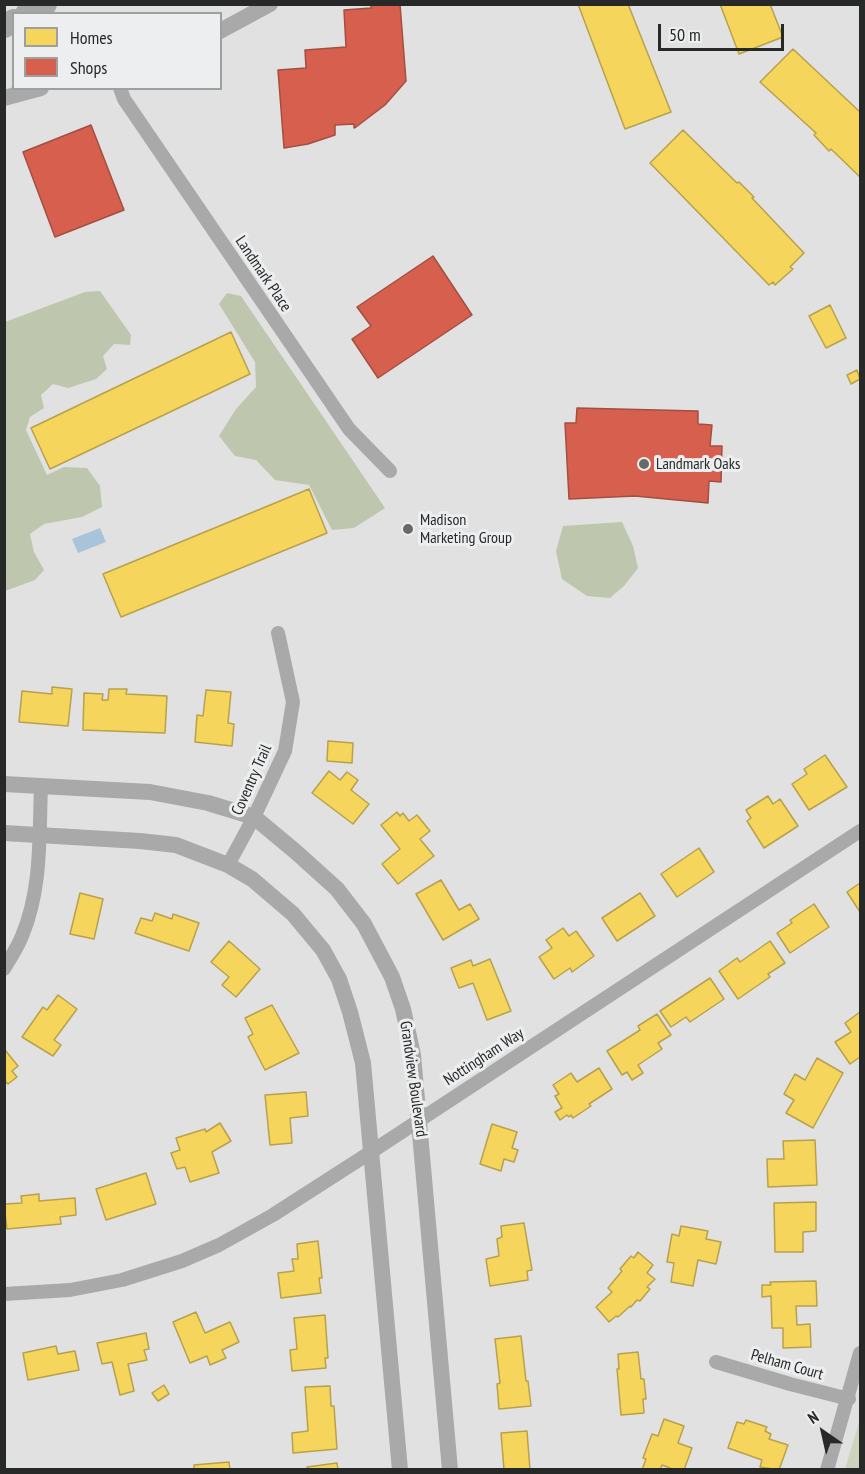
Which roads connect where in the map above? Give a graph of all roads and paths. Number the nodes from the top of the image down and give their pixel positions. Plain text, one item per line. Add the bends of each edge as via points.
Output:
1 (45, 4) edge
2 (270, 4) edge
3 (249, 11) edge
4 (31, 12) edge
5 (222, 30) edge
6 (34, 90) edge
7 (121, 90) edge
8 (4, 98) edge
9 (390, 471) dead end
10 (278, 633) dead end
11 (4, 784) edge
12 (41, 786) junction
13 (254, 817) junction
14 (861, 831) edge
15 (4, 833) edge
16 (39, 835) junction
17 (228, 865) junction
18 (4, 969) edge
19 (420, 1119) junction
20 (371, 1152) junction
21 (4, 1294) edge
22 (861, 1353) edge
23 (716, 1362) dead end
24 (849, 1399) junction
25 (400, 1470) edge
26 (450, 1470) edge
27 (827, 1470) edge

1 - 4 highway
2 - 3 street
3 - 5 street
6 - 8 street
7 - 9 street, Landmark Place via 349,429
10 - 13 street, Coventry Trail via 293,702 285,751
11 - 12 street, Grandview Boulevard
12 - 13 street, Grandview Boulevard via 150,792
12 - 16 street
13 - 17 street, Coventry Trail
13 - 19 street, Grandview Boulevard via 337,889 381,954 403,1009
14 - 19 street, Nottingham Way
15 - 16 street
16 - 17 street via 176,845
16 - 18 street via 32,905 22,937
17 - 20 street via 252,879 293,914 323,950 339,979 363,1063
19 - 20 street, Nottingham Way
19 - 26 street, Grandview Boulevard
20 - 21 street, Nottingham Way via 273,1215 182,1261 122,1280 70,1290
20 - 25 street
22 - 24 street
23 - 24 street, Pelham Court
24 - 27 street

